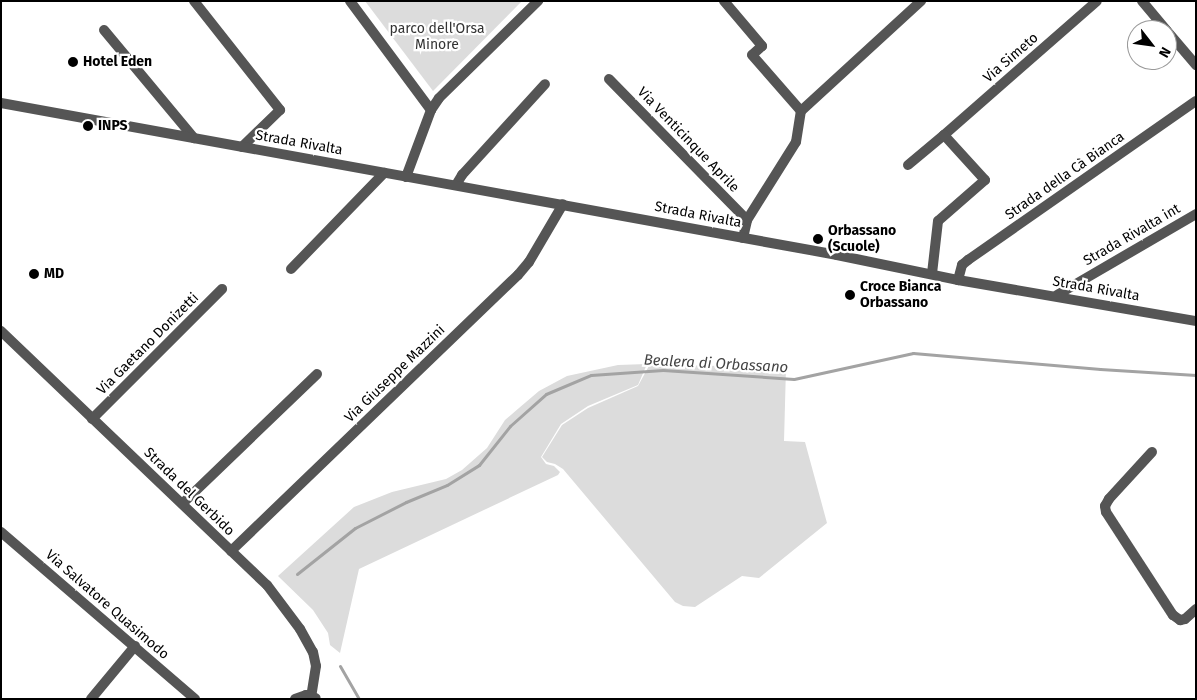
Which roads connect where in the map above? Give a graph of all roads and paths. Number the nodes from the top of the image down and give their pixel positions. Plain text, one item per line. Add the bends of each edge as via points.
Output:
1 (194, 1) edge
2 (350, 1) edge
3 (538, 1) edge
4 (724, 1) edge
5 (921, 1) edge
6 (1097, 1) edge
7 (1142, 1) edge
8 (1158, 20) edge
9 (104, 30) dead end
10 (1177, 42) edge
11 (1196, 65) edge
12 (610, 79) dead end
13 (545, 84) dead end
14 (1196, 102) edge
15 (1, 103) edge
16 (431, 110) junction
17 (802, 111) junction
18 (944, 136) junction
19 (194, 138) junction
20 (242, 147) junction
21 (908, 166) dead end
22 (384, 173) junction
23 (406, 177) junction
24 (456, 186) junction
25 (563, 204) junction
26 (1196, 214) edge
27 (747, 220) junction
28 (743, 238) junction
29 (291, 269) dead end
30 (932, 274) junction
31 (958, 280) junction
32 (222, 289) dead end
33 (1057, 295) junction
34 (1196, 321) edge
35 (1, 331) edge
36 (316, 374) dead end
37 (92, 419) junction
38 (1152, 452) dead end
39 (183, 503) junction
40 (1, 532) edge
41 (231, 551) junction
42 (1196, 609) edge
43 (135, 646) junction
44 (314, 697) edge
45 (91, 699) edge
46 (195, 699) edge
47 (295, 699) edge

1 - 20 street via 280,110
2 - 16 street
3 - 16 street via 439,98
4 - 17 street via 762,46 752,56
5 - 17 street
6 - 18 street, Via Simeto
7 - 8 street
9 - 19 street
10 - 11 street
12 - 27 street, Via Venticinque Aprile
13 - 24 street via 462,175
14 - 31 street, Strada della Cà Bianca via 968,260 962,265
15 - 19 street, Strada Rivalta
16 - 23 street
17 - 27 street via 796,142
18 - 21 street, Via Simeto
18 - 30 street via 985,180 938,222
19 - 20 street, Strada Rivalta
20 - 22 street, Strada Rivalta
22 - 23 street, Strada Rivalta
22 - 29 street
23 - 24 street, Strada Rivalta
24 - 25 street, Strada Rivalta
25 - 28 street, Strada Rivalta
25 - 41 street, Via Giuseppe Mazzini via 518,275
26 - 33 street, Strada Rivalta int
27 - 28 street
28 - 30 street, Strada Rivalta
30 - 31 street, Strada Rivalta
31 - 33 street, Strada Rivalta
32 - 37 street, Via Gaetano Donizetti
33 - 34 street, Strada Rivalta
35 - 37 street, Strada del Gerbido
36 - 39 street
37 - 39 street, Strada del Gerbido
38 - 42 street via 1109,499 1106,512 1174,615 1180,620 1185,619
39 - 41 street, Strada del Gerbido
40 - 43 street, Via Salvatore Quasimodo
41 - 44 street, Strada del Gerbido via 268,585 309,643 316,666
43 - 45 street
43 - 46 street, Via Salvatore Quasimodo
44 - 47 street

